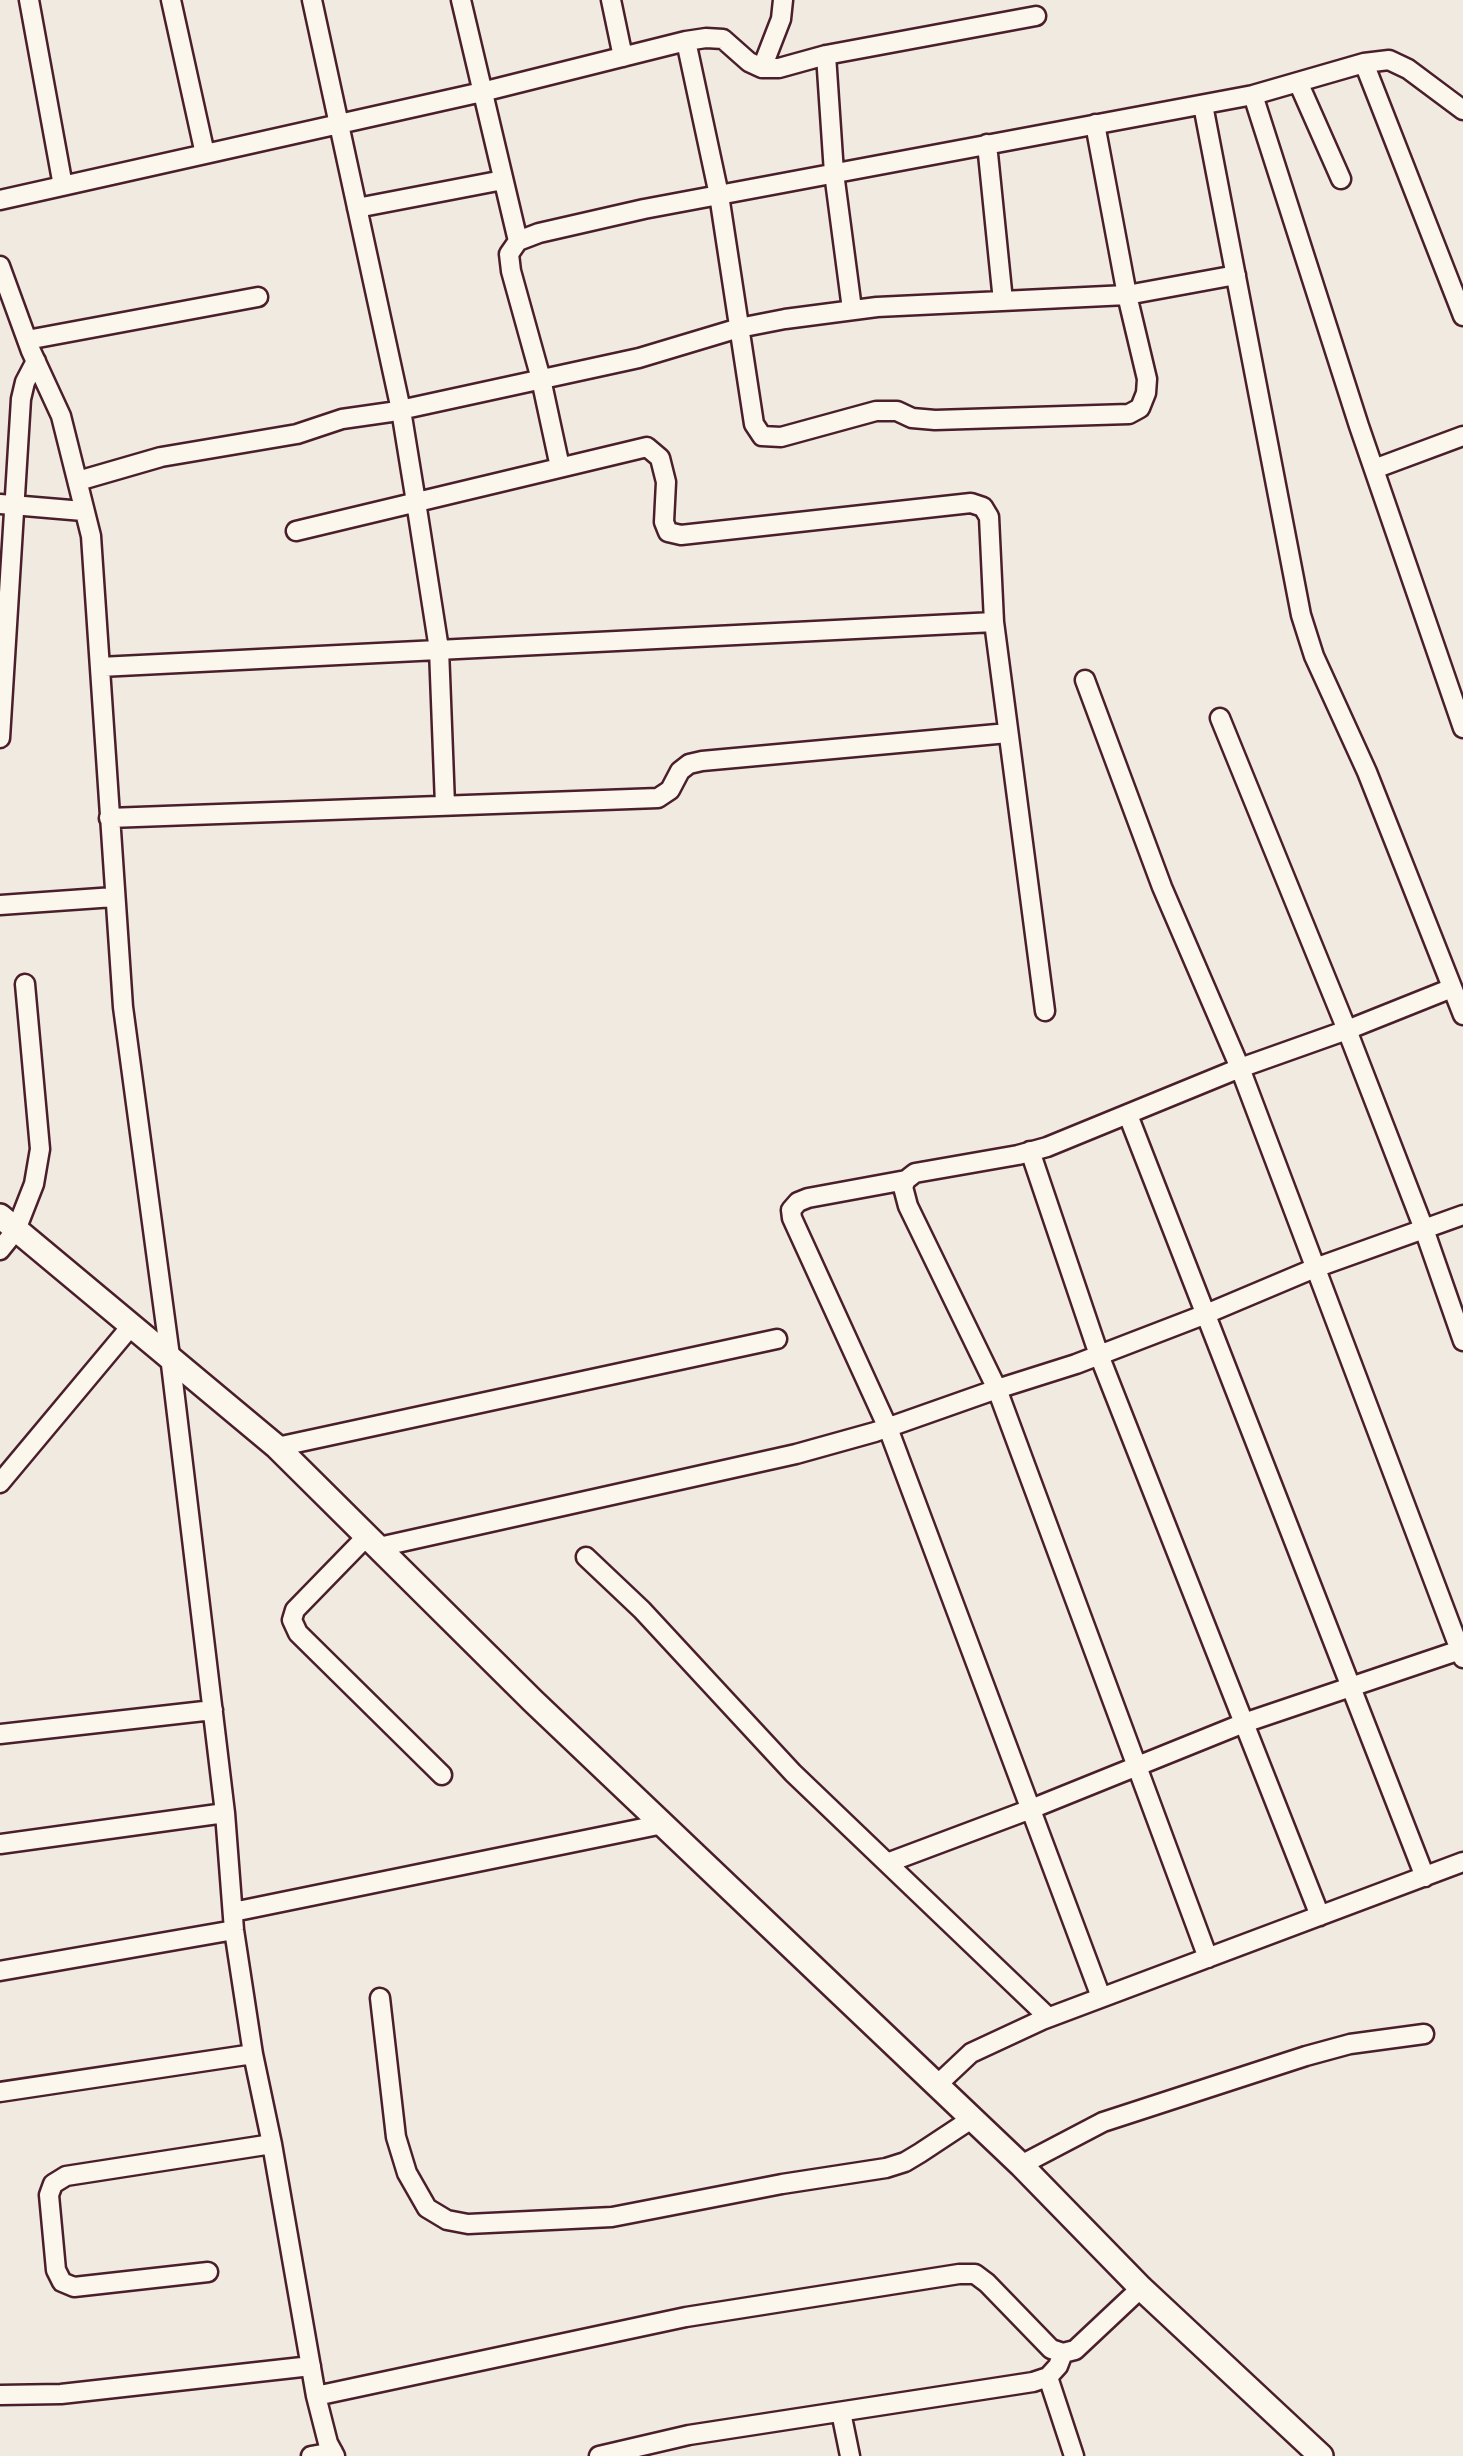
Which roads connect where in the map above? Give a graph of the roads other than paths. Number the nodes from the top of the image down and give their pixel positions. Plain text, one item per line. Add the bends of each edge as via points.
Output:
1 (29, 0) edge
2 (171, 0) edge
3 (312, 0) edge
4 (461, 0) edge
5 (611, 0) edge
6 (783, 0) edge
7 (1036, 16) dead end
8 (686, 41) junction
9 (826, 55) junction
10 (623, 57) junction
11 (1364, 63) junction
12 (762, 68) junction
13 (1298, 82) junction
14 (482, 92) junction
15 (1253, 95) junction
16 (1203, 105) junction
17 (1463, 110) edge
18 (338, 124) junction
19 (1095, 124) junction
20 (987, 144) junction
21 (205, 154) junction
22 (834, 173) junction
23 (1341, 178) dead end
24 (503, 180) junction
25 (63, 186) junction
26 (719, 195) junction
27 (0, 200) edge
28 (357, 208) junction
29 (517, 241) junction
30 (0, 266) edge
31 (1236, 275) junction
32 (1127, 295) junction
33 (258, 296) dead end
34 (1003, 301) junction
35 (852, 309) junction
36 (1463, 316) edge
37 (739, 328) junction
38 (27, 340) junction
39 (36, 361) junction
40 (541, 379) junction
41 (401, 410) junction
42 (1463, 436) edge
43 (559, 467) junction
44 (1374, 469) junction
45 (78, 481) junction
46 (416, 502) junction
47 (8, 505) edge
48 (83, 511) junction
49 (296, 531) dead end
50 (994, 622) junction
51 (439, 649) junction
52 (100, 667) junction
53 (1085, 680) dead end
54 (1220, 719) dead end
55 (1463, 728) edge
56 (1008, 733) junction
57 (0, 738) edge
58 (445, 806) junction
59 (109, 818) junction
60 (114, 897) junction
61 (0, 905) edge
62 (25, 984) dead end
63 (1452, 988) junction
64 (1045, 1011) dead end
65 (1463, 1016) edge
66 (1347, 1030) junction
67 (1240, 1068) junction
68 (1128, 1115) junction
69 (1030, 1152) junction
70 (906, 1180) junction
71 (1463, 1215) edge
72 (8, 1223) edge
73 (1424, 1229) junction
74 (0, 1250) edge
75 (1315, 1268) junction
76 (1206, 1314) junction
77 (132, 1325) junction
78 (777, 1339) dead end
79 (1463, 1342) edge
80 (1099, 1355) junction
81 (170, 1356) junction
82 (997, 1389) junction
83 (888, 1428) junction
84 (277, 1447) junction
85 (0, 1483) edge
86 (373, 1542) junction
87 (586, 1557) dead end
88 (1462, 1653) edge
89 (1351, 1687) junction
90 (213, 1710) junction
91 (1244, 1723) junction
92 (0, 1734) edge
93 (1136, 1766) junction
94 (442, 1774) dead end
95 (1031, 1809) junction
96 (225, 1812) junction
97 (663, 1824) junction
98 (0, 1844) edge
99 (1463, 1862) edge
100 (887, 1863) junction
101 (1425, 1877) junction
102 (1320, 1916) junction
103 (234, 1921) junction
104 (1208, 1958) junction
105 (0, 1971) edge
106 (1101, 1997) junction
107 (380, 1998) dead end
108 (1048, 2017) junction
109 (1424, 2034) dead end
110 (253, 2054) junction
111 (937, 2085) junction
112 (0, 2092) edge
113 (973, 2118) junction
114 (272, 2144) junction
115 (1021, 2165) junction
116 (208, 2272) dead end
117 (1141, 2288) junction
118 (1063, 2353) junction
119 (311, 2366) junction
120 (1048, 2377) junction
121 (0, 2395) edge
122 (316, 2396) junction
123 (841, 2412) junction
124 (334, 2454) edge
125 (311, 2456) edge
126 (599, 2456) edge
127 (850, 2456) edge
128 (1074, 2456) edge
129 (1321, 2456) edge

1 - 25 street
2 - 21 street
3 - 18 street
4 - 14 street
5 - 10 street
6 - 12 street via 781,19
7 - 9 street
8 - 10 street
8 - 12 street via 723,39
8 - 26 street
9 - 12 street
9 - 22 street
10 - 14 street
11 - 13 street
11 - 17 street via 1390,60
11 - 36 street
13 - 15 street
13 - 23 street
14 - 18 street
14 - 24 street
15 - 16 street
15 - 44 street
16 - 19 street
16 - 31 street
18 - 21 street
18 - 28 street
19 - 20 street
19 - 32 street
20 - 22 street
20 - 34 street
21 - 25 street
22 - 26 street
22 - 35 street
24 - 28 street
24 - 29 street
25 - 27 street
26 - 29 street
26 - 37 street
28 - 41 street
29 - 40 street via 509,254 511,271
30 - 38 street
31 - 32 street
31 - 63 street via 1301,615
32 - 34 street
32 - 37 street via 1147,379 1140,408 1129,414 935,420 876,411 781,437 762,436 754,424
33 - 38 street
34 - 35 street
35 - 37 street
37 - 40 street via 639,358
38 - 39 street
39 - 45 street via 61,416
39 - 47 street via 21,400
40 - 41 street
40 - 43 street
41 - 45 street via 341,419 297,434 161,457
41 - 46 street
42 - 44 street
43 - 46 street
43 - 50 street via 648,447 660,458 666,482 664,522 668,532 681,535 971,503 983,507 989,517
44 - 55 street
45 - 48 street
46 - 49 street
46 - 51 street
47 - 48 street
47 - 57 street
48 - 52 street via 91,536
50 - 51 street
50 - 56 street
51 - 52 street
51 - 58 street
52 - 59 street
53 - 67 street via 1162,887
54 - 66 street
56 - 58 street via 702,761 680,771 670,790 658,798
56 - 64 street
58 - 59 street
59 - 60 street
60 - 61 street
60 - 81 street via 123,1007
62 - 72 street via 40,1149 34,1184
63 - 65 street
63 - 66 street
66 - 67 street
66 - 73 street
67 - 68 street
67 - 75 street
68 - 69 street
68 - 76 street
69 - 70 street via 915,1173
69 - 80 street
70 - 82 street via 903,1187 908,1206
70 - 83 street via 808,1198 791,1210
71 - 73 street
72 - 74 street
72 - 77 street
73 - 75 street
73 - 79 street
75 - 76 street
75 - 88 street
76 - 80 street
76 - 89 street
77 - 81 street
77 - 85 street
78 - 84 street
80 - 82 street
80 - 91 street
81 - 84 street
81 - 90 street
82 - 83 street
82 - 93 street
83 - 86 street via 796,1454
83 - 95 street
84 - 86 street
86 - 94 street via 295,1610 292,1620 298,1633
86 - 97 street
87 - 100 street via 642,1610 793,1773
88 - 89 street
89 - 91 street
89 - 101 street
90 - 92 street
90 - 96 street
91 - 93 street
91 - 102 street
93 - 95 street
93 - 104 street
95 - 100 street
95 - 106 street
96 - 98 street
96 - 103 street
97 - 103 street
97 - 111 street
99 - 101 street
100 - 108 street
101 - 102 street
102 - 104 street
103 - 105 street
103 - 110 street
104 - 106 street
106 - 108 street
107 - 113 street via 399,2149 427,2208 447,2220 468,2224 612,2217 886,2168 905,2162
108 - 111 street via 971,2053
109 - 115 street via 1350,2044 1306,2056 1103,2122
110 - 112 street
110 - 114 street
111 - 113 street
113 - 115 street
114 - 116 street via 66,2176 52,2184 49,2195 56,2270 62,2282 74,2287
114 - 119 street
115 - 117 street
117 - 118 street via 1075,2350
117 - 129 street
118 - 120 street
118 - 122 street via 1051,2350 987,2283 975,2274 959,2274 686,2318
119 - 121 street via 61,2394
119 - 122 street
120 - 123 street
120 - 128 street
122 - 124 street
123 - 126 street via 689,2435
123 - 127 street
124 - 125 street

